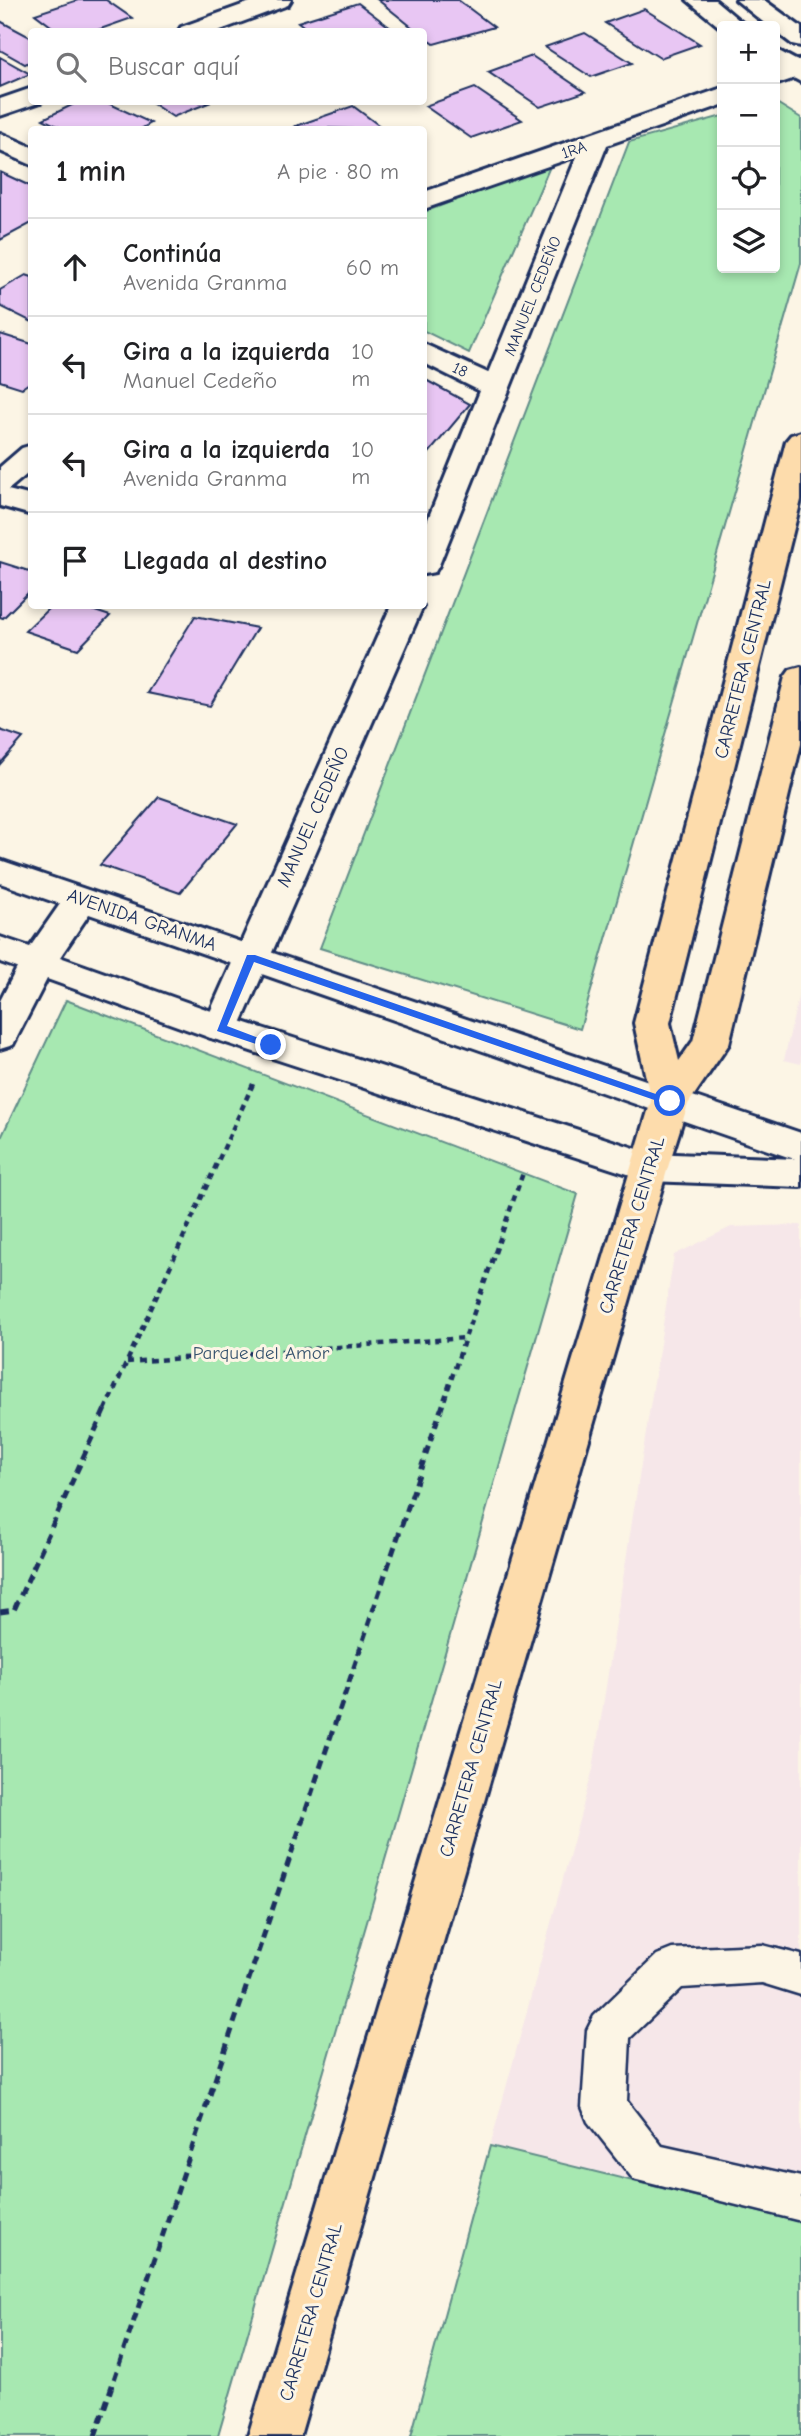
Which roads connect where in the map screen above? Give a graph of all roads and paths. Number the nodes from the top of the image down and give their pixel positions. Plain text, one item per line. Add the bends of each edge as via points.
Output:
1 (279, 0) edge
2 (699, 0) edge
3 (748, 0) edge
4 (727, 21) edge
5 (201, 28) edge
6 (801, 39) edge
7 (28, 98) edge
8 (717, 98) edge
9 (0, 108) edge
10 (0, 141) edge
11 (595, 143) junction
12 (28, 155) edge
13 (427, 200) edge
14 (427, 354) edge
15 (496, 388) junction
16 (801, 441) edge
17 (28, 458) edge
18 (0, 483) edge
19 (0, 497) edge
20 (28, 505) edge
21 (427, 558) edge
22 (403, 609) edge
23 (801, 677) edge
24 (4, 879) edge
25 (82, 899) junction
26 (0, 949) edge
27 (251, 957) junction
28 (37, 963) junction
29 (221, 1028) junction
30 (0, 1035) edge
31 (271, 1045) junction
32 (670, 1101) junction
33 (538, 1131) junction
34 (801, 1147) edge
35 (649, 1167) junction
36 (801, 1173) edge
37 (465, 1338) junction
38 (127, 1362) junction
39 (0, 1612) edge
40 (801, 1975) edge
41 (801, 2199) edge
42 (95, 2436) edge
43 (274, 2436) edge

1 - 5 street
2 - 4 street
3 - 6 street
7 - 9 street
8 - 11 street, 1RA
10 - 12 street
11 - 13 street, 1RA
11 - 15 street, MANUEL CEDEÑO
14 - 15 street, 18
15 - 21 street, MANUEL CEDEÑO
16 - 32 highway, CARRETERA CENTRAL via 652,1023
17 - 18 street
19 - 20 street
22 - 27 street, MANUEL CEDEÑO
23 - 32 highway, CARRETERA CENTRAL via 711,1044
24 - 25 street, AVENIDA GRANMA
25 - 27 street, AVENIDA GRANMA
25 - 28 street
26 - 28 street
27 - 29 street, MANUEL CEDEÑO
27 - 32 street, AVENIDA GRANMA
28 - 29 street
28 - 30 street
29 - 31 street
31 - 33 street
31 - 38 path
32 - 34 street, AVENIDA GRANMA
32 - 35 highway, CARRETERA CENTRAL
33 - 35 street
33 - 37 path
35 - 36 street
35 - 43 highway, CARRETERA CENTRAL
37 - 38 path
37 - 42 path
38 - 39 path via 14,1610
40 - 41 lane via 762,1964 672,1969 610,2030 604,2107 649,2164

